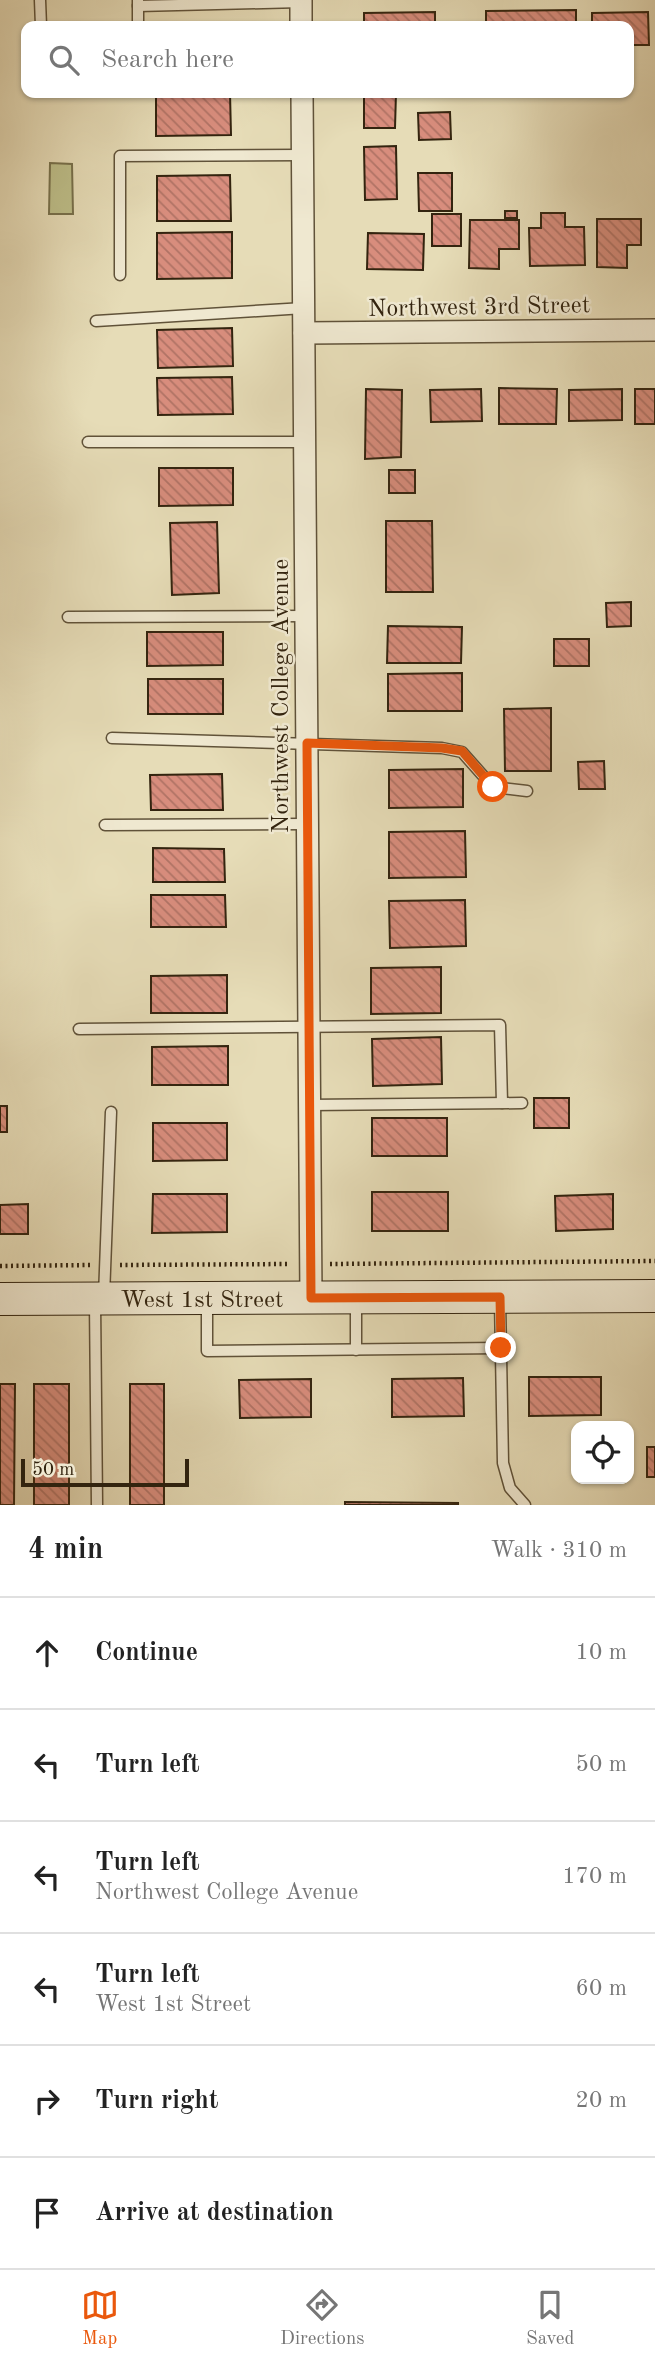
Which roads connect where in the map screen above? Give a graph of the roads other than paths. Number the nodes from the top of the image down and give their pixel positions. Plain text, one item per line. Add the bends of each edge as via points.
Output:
1 (40, 0) edge
2 (301, 1) edge
3 (138, 3) edge
4 (41, 21) edge
5 (138, 21) edge
6 (301, 21) edge
7 (302, 98) edge
8 (302, 155) junction
9 (120, 275) dead end
10 (304, 308) junction
11 (96, 321) dead end
12 (655, 330) edge
13 (304, 333) junction
14 (88, 442) dead end
15 (305, 442) junction
16 (306, 616) junction
17 (68, 617) dead end
18 (112, 738) dead end
19 (307, 743) junction
20 (527, 791) dead end
21 (307, 824) junction
22 (105, 825) dead end
23 (309, 1027) junction
24 (79, 1030) dead end
25 (523, 1103) dead end
26 (502, 1104) junction
27 (309, 1105) junction
28 (111, 1112) dead end
29 (655, 1296) edge
30 (500, 1297) junction
31 (311, 1298) junction
32 (356, 1298) junction
33 (0, 1299) edge
34 (100, 1299) junction
35 (207, 1299) junction
36 (501, 1348) junction
37 (356, 1350) junction
38 (97, 1505) edge
39 (525, 1505) edge

1 - 4 lane
2 - 3 lane
2 - 6 street
3 - 5 lane
7 - 8 street, Northwest College Avenue
8 - 9 lane via 120,156
8 - 10 street, Northwest College Avenue
10 - 11 lane
10 - 13 street, Northwest College Avenue
12 - 13 street, Northwest 3rd Street
13 - 15 street, Northwest College Avenue
14 - 15 lane
15 - 16 street, Northwest College Avenue
16 - 17 lane
16 - 19 street, Northwest College Avenue
18 - 19 lane
19 - 20 lane via 462,751 493,787
19 - 21 street, Northwest College Avenue
21 - 22 lane
21 - 23 street, Northwest College Avenue
23 - 24 lane
23 - 26 lane via 500,1025
23 - 27 street, Northwest College Avenue
25 - 26 lane
26 - 27 lane
27 - 31 street, Northwest College Avenue
28 - 34 lane
29 - 30 main road, West 1st Street
30 - 32 main road, West 1st Street
30 - 36 lane
31 - 32 main road, West 1st Street
31 - 35 main road, West 1st Street
32 - 37 lane
33 - 34 main road, West 1st Street
34 - 35 main road, West 1st Street
34 - 38 lane
35 - 37 lane via 207,1351
36 - 37 lane
36 - 39 lane via 503,1462 510,1488

